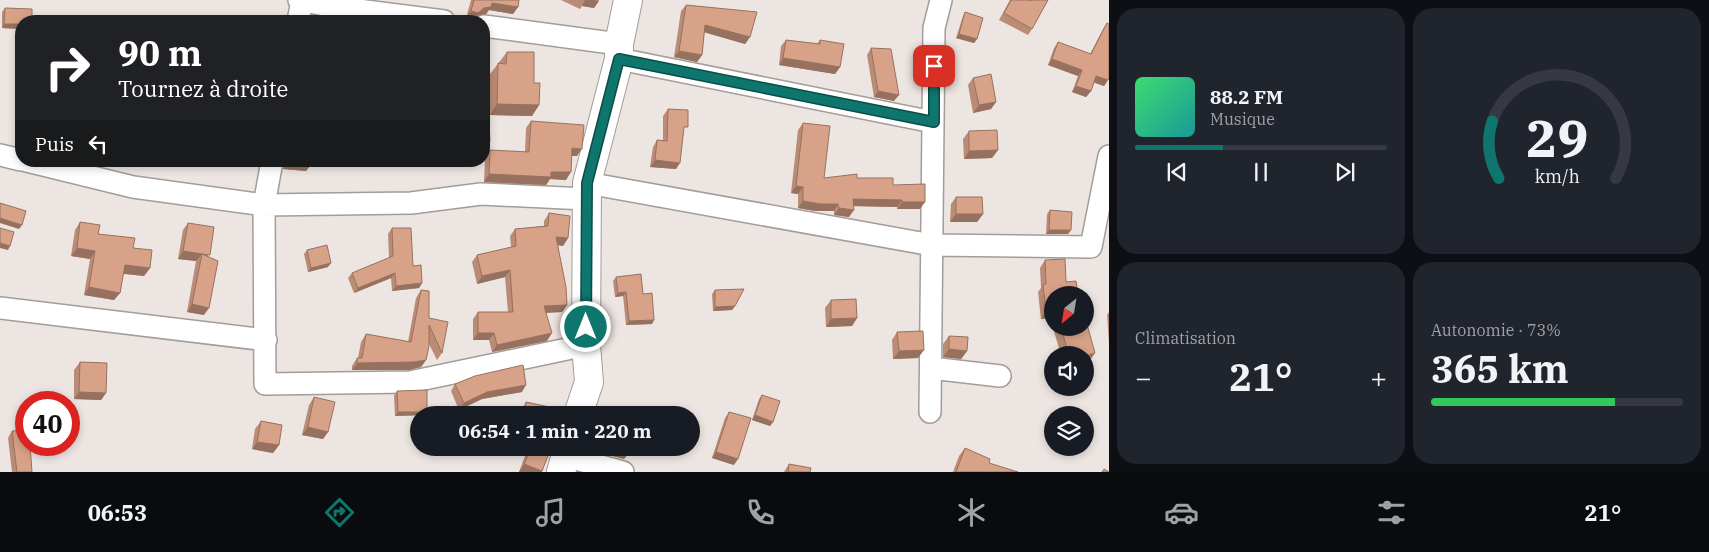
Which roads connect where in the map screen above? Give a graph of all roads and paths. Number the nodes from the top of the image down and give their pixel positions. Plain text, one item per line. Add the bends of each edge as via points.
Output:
1 (301, 0) edge
2 (628, 0) edge
3 (941, 0) edge
4 (335, 3) edge
5 (299, 15) edge
6 (408, 15) edge
7 (490, 27) edge
8 (619, 52) junction
9 (934, 122) junction
10 (0, 154) edge
11 (1109, 156) edge
12 (15, 158) edge
13 (51, 167) edge
14 (271, 167) edge
15 (586, 191) junction
16 (264, 205) junction
17 (932, 245) junction
18 (0, 308) edge
19 (266, 340) junction
20 (586, 345) junction
21 (931, 368) junction
22 (1000, 376) dead end
23 (581, 406) edge
24 (930, 412) dead end
25 (565, 458) edge
26 (623, 472) edge

1 - 4 street
1 - 5 street
2 - 8 street
3 - 9 street via 934,28
4 - 6 street
7 - 8 street
8 - 9 street
8 - 15 street
9 - 17 street
10 - 12 street
11 - 17 street via 1091,247
13 - 16 street via 133,187
14 - 16 street
15 - 16 street via 481,194 411,204
15 - 17 street
15 - 20 street
16 - 19 street
17 - 21 street
18 - 19 street
19 - 20 street via 265,384 410,382
20 - 23 street via 589,382
21 - 22 street
21 - 24 street
25 - 26 street

